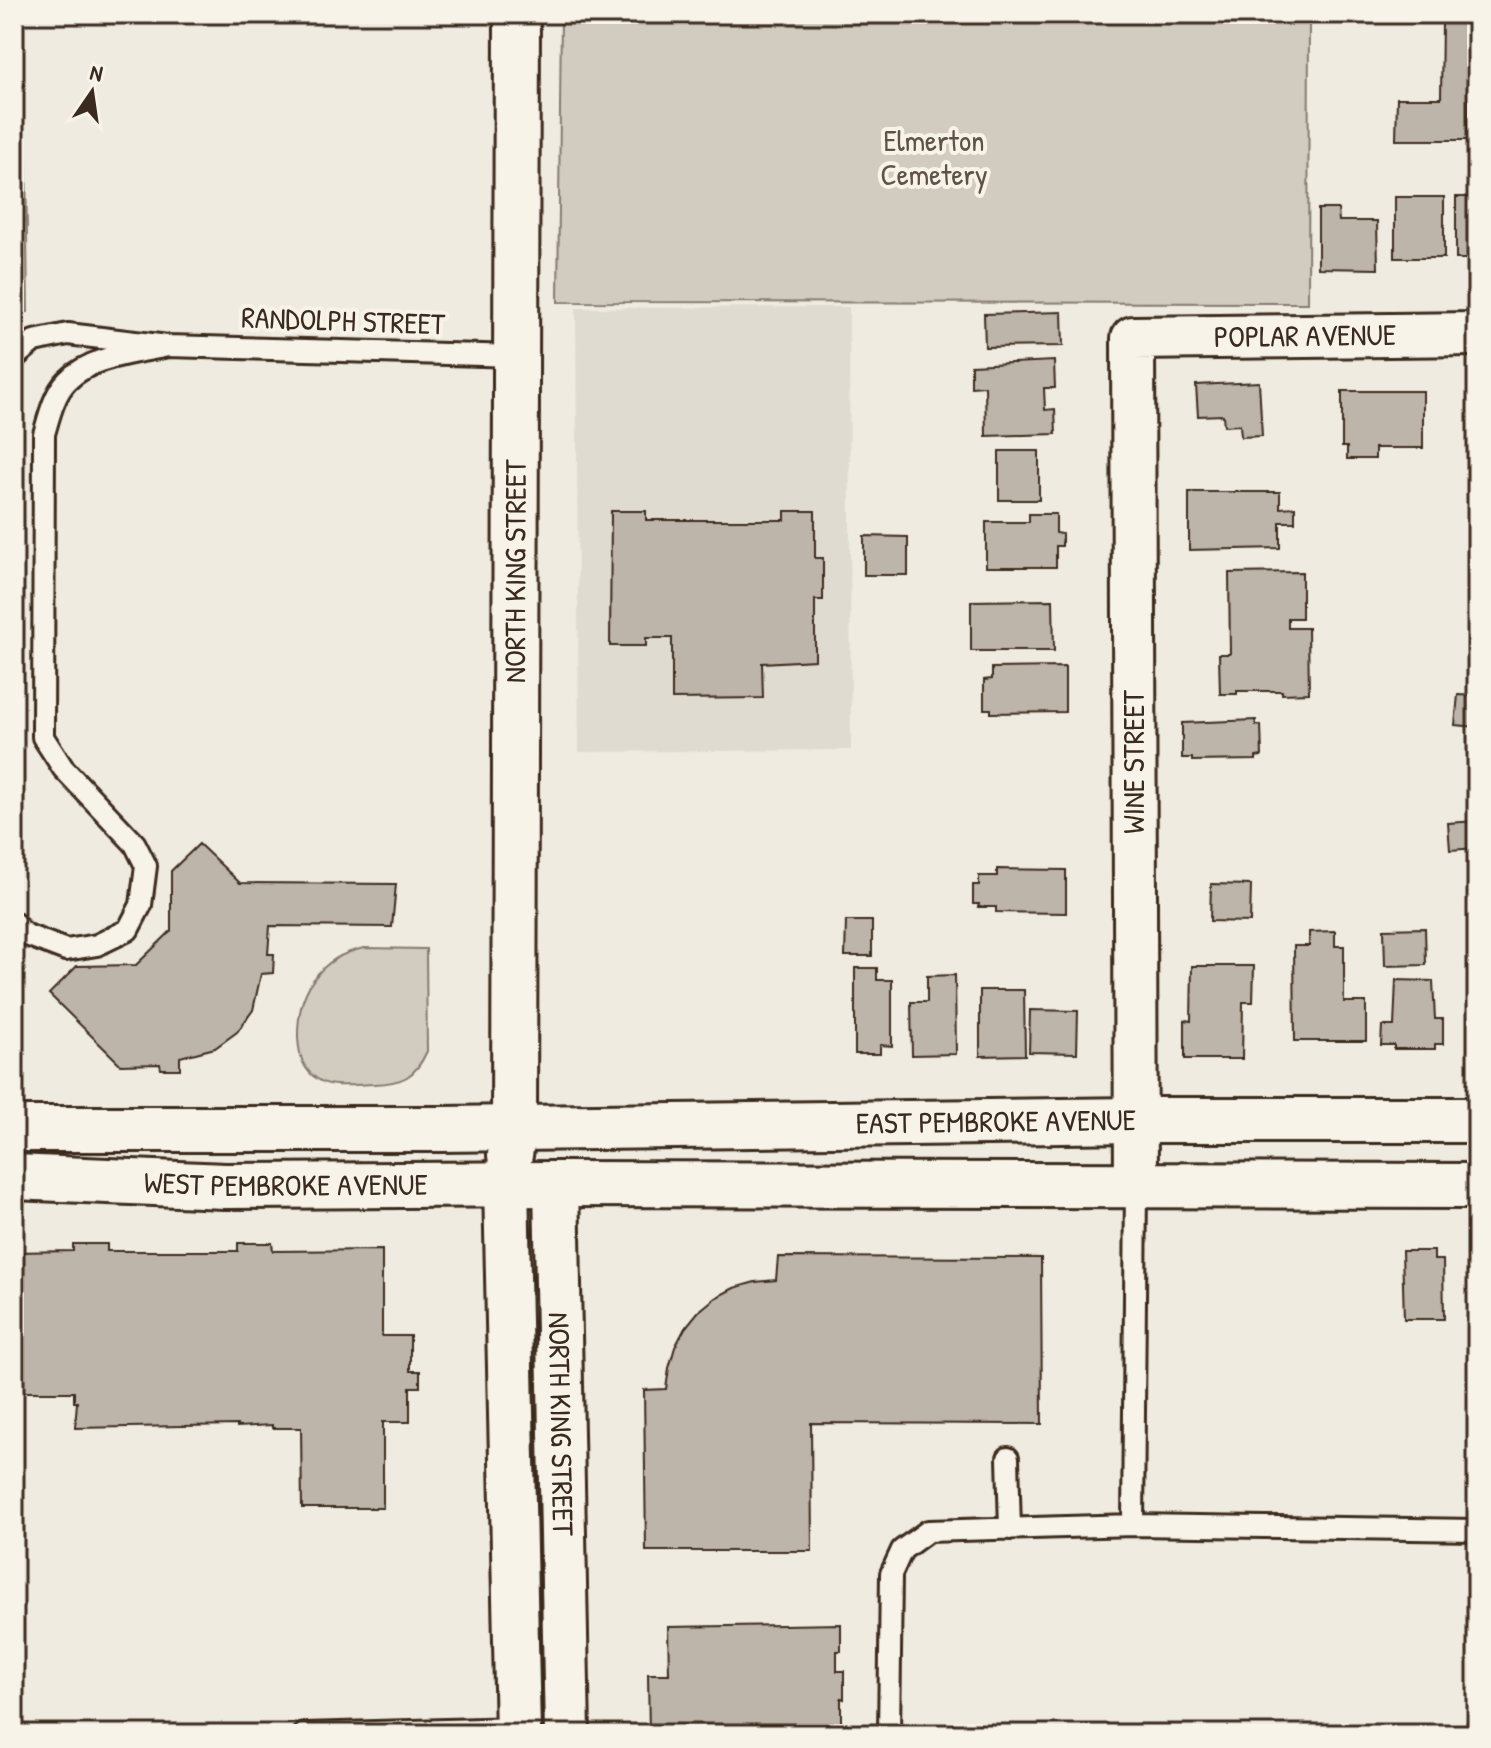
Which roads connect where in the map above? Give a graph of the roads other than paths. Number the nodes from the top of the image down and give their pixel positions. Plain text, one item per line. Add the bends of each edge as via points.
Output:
1 (517, 14) edge
2 (1477, 334) edge
3 (1133, 338) joint
4 (168, 346) junction
5 (517, 356) junction
6 (14, 358) edge
7 (14, 923) edge
8 (1135, 1120) junction
9 (1477, 1120) edge
10 (514, 1128) junction
11 (14, 1129) edge
12 (14, 1177) edge
13 (506, 1184) junction
14 (556, 1184) junction
15 (1136, 1186) junction
16 (1477, 1186) edge
17 (1008, 1458) dead end
18 (1133, 1525) junction
19 (1010, 1529) junction
20 (1477, 1530) edge
21 (518, 1731) edge
22 (304, 1734) edge
23 (567, 1734) edge
24 (889, 1734) edge

1 - 5 main road, NORTH KING STREET
2 - 3 street, POPLAR AVENUE
3 - 8 street, WINE STREET
4 - 5 lane, RANDOLPH STREET
4 - 6 lane via 68,334 34,341
4 - 7 lane via 92,364 66,382 44,434 43,737 63,768 135,844 146,866 141,905 128,930 97,945 66,950 24,934
5 - 10 main road, NORTH KING STREET
8 - 9 main road, EAST PEMBROKE AVENUE
8 - 10 main road, EAST PEMBROKE AVENUE
8 - 15 street, WINE STREET
10 - 11 main road, WEST PEMBROKE AVENUE
10 - 13 main road, NORTH KING STREET
10 - 14 main road
12 - 13 main road, WEST PEMBROKE AVENUE via 225,1186
13 - 14 main road, WEST PEMBROKE AVENUE
13 - 21 main road, NORTH KING STREET
14 - 15 main road, EAST PEMBROKE AVENUE
14 - 23 main road, NORTH KING STREET
15 - 16 main road, EAST PEMBROKE AVENUE
15 - 18 lane
17 - 19 lane
18 - 19 lane
18 - 20 lane
19 - 24 lane via 928,1531 902,1550 889,1593
21 - 22 lane

